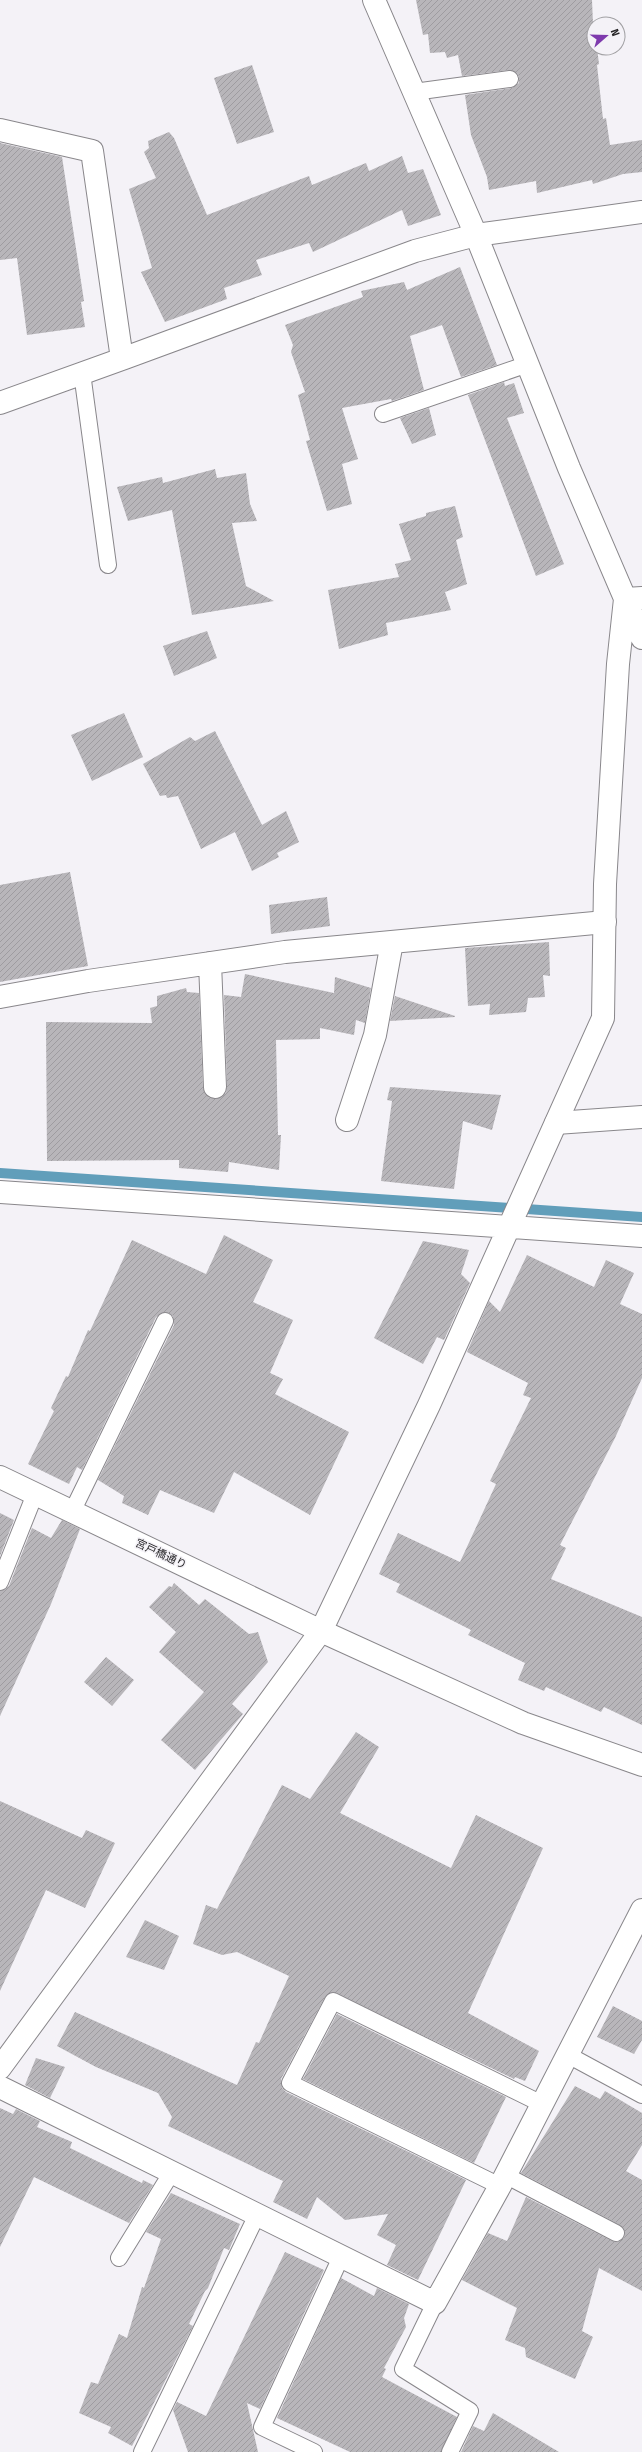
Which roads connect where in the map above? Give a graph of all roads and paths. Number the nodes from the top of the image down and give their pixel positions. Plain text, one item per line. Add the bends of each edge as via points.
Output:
1 (374, 0) edge
2 (510, 79) dead end
3 (414, 92) junction
4 (0, 130) edge
5 (642, 212) edge
6 (476, 235) junction
7 (122, 359) junction
8 (528, 364) junction
9 (82, 373) junction
10 (0, 402) edge
11 (383, 414) dead end
12 (108, 565) dead end
13 (634, 599) edge
14 (642, 638) edge
15 (604, 922) junction
16 (392, 942) junction
17 (210, 963) junction
18 (0, 997) edge
19 (215, 1086) dead end
20 (642, 1117) edge
21 (347, 1120) dead end
22 (556, 1123) junction
23 (0, 1192) edge
24 (510, 1226) junction
25 (642, 1236) edge
26 (165, 1321) dead end
27 (0, 1477) edge
28 (35, 1494) junction
29 (72, 1512) junction
30 (0, 1582) edge
31 (321, 1631) junction
32 (642, 1766) edge
33 (642, 1910) edge
34 (568, 2055) junction
35 (0, 2068) edge
36 (0, 2087) edge
37 (642, 2095) edge
38 (542, 2104) junction
39 (172, 2172) junction
40 (503, 2180) junction
41 (257, 2215) junction
42 (616, 2233) dead end
43 (341, 2257) junction
44 (119, 2258) dead end
45 (436, 2303) junction
46 (142, 2452) edge
47 (314, 2452) edge
48 (450, 2452) edge

1 - 3 street
2 - 3 lane
3 - 6 street
4 - 7 street via 92,152
5 - 6 street
6 - 7 street via 415,251
6 - 8 street
7 - 9 street
8 - 11 lane
8 - 13 street
9 - 10 street
9 - 12 lane
13 - 14 street
13 - 15 street via 618,672
15 - 16 street
15 - 22 street via 603,1018
16 - 17 street via 285,952
16 - 21 street via 375,1035
17 - 18 street
17 - 19 street
20 - 22 street
22 - 24 street
23 - 24 street
24 - 25 street
24 - 31 street
26 - 29 lane
27 - 28 street, 宮戸橋通り
28 - 29 street, 宮戸橋通り
28 - 30 lane
29 - 31 street, 宮戸橋通り
31 - 32 street, 宮戸橋通り via 523,1723
31 - 35 street
33 - 34 street
34 - 37 lane
34 - 38 street
36 - 39 street
38 - 40 street
38 - 40 lane via 333,2001 290,2083
39 - 41 street
39 - 44 lane
40 - 42 lane
40 - 45 street
41 - 43 street
41 - 46 lane
43 - 45 street
43 - 47 lane via 262,2427
45 - 48 lane via 403,2370 470,2411

